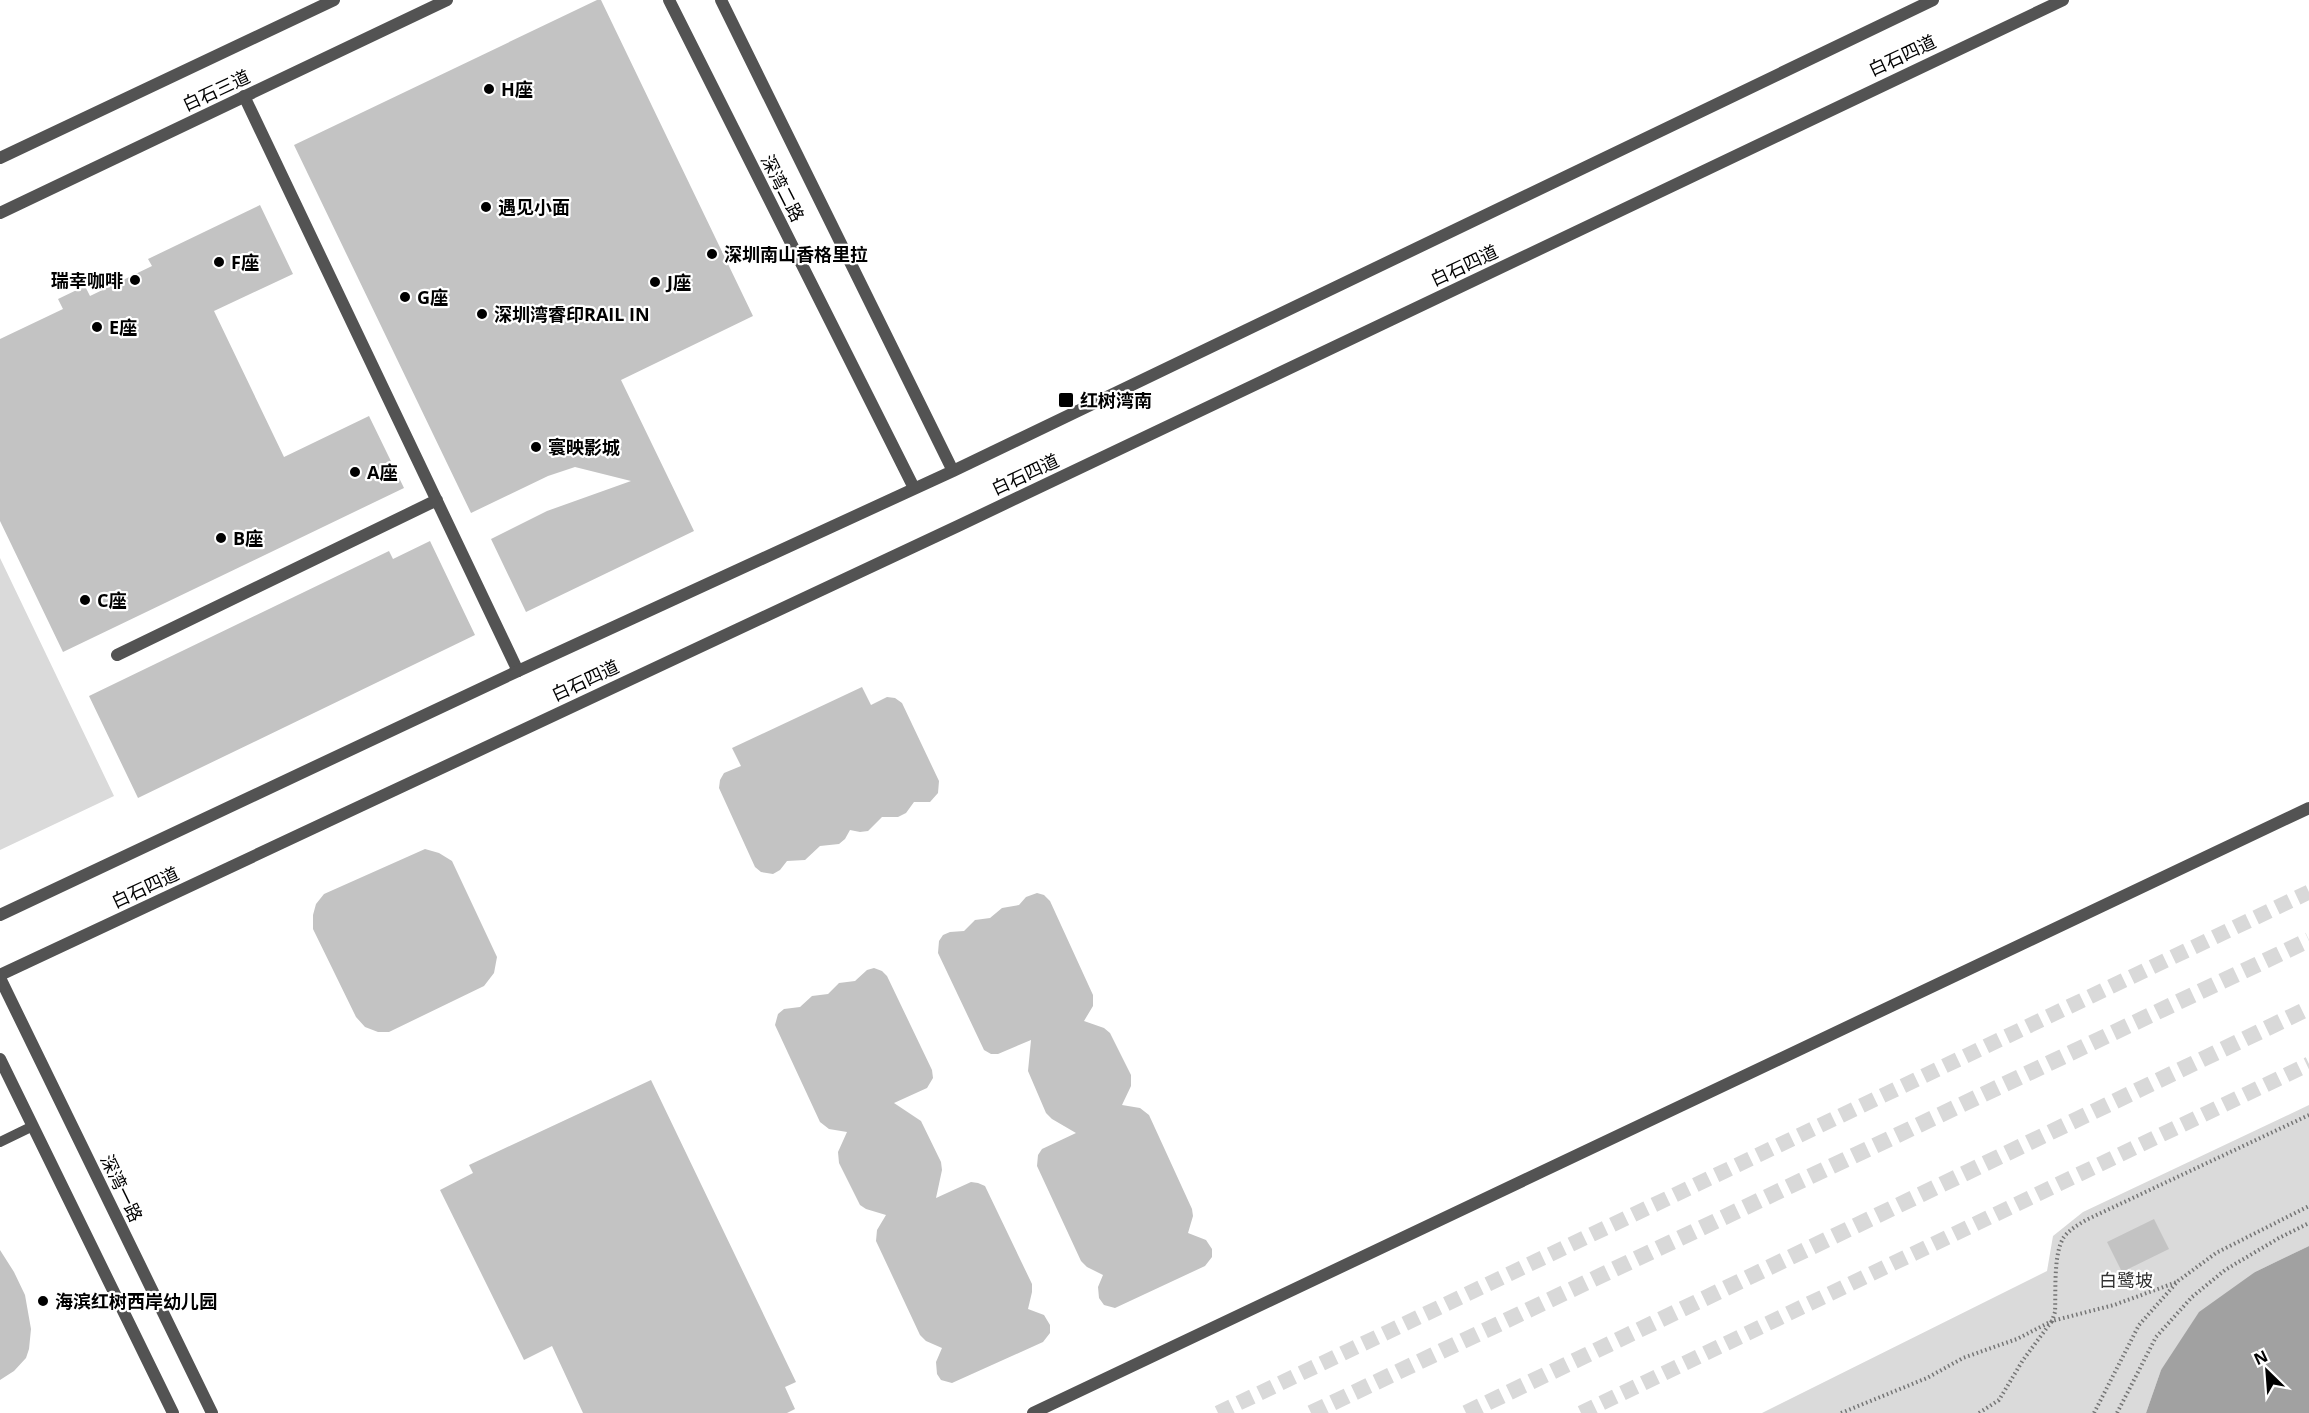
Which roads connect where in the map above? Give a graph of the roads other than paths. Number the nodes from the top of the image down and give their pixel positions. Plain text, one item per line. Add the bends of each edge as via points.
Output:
1 (334, 0) edge
2 (447, 0) edge
3 (669, 0) edge
4 (721, 0) edge
5 (1933, 0) edge
6 (2063, 0) edge
7 (244, 96) junction
8 (0, 158) edge
9 (0, 213) edge
10 (953, 471) junction
11 (914, 488) junction
12 (437, 500) junction
13 (117, 655) dead end
14 (518, 671) junction
15 (2309, 808) edge
16 (0, 915) edge
17 (0, 977) edge
18 (0, 1059) edge
19 (33, 1126) junction
20 (0, 1142) edge
21 (173, 1413) edge
22 (212, 1413) edge
23 (1033, 1413) edge

1 - 8 street, 白石三道
2 - 7 street, 白石三道
3 - 11 street, 深湾二路
4 - 10 street, 深湾二路
5 - 10 street, 白石四道
6 - 17 street, 白石四道
7 - 9 street, 白石三道
7 - 12 street
10 - 11 street, 白石四道
11 - 14 street, 白石四道
12 - 13 street
12 - 14 street
14 - 16 street, 白石四道
15 - 23 street
17 - 22 street, 深湾一路
18 - 19 street
19 - 20 lane
19 - 21 street

